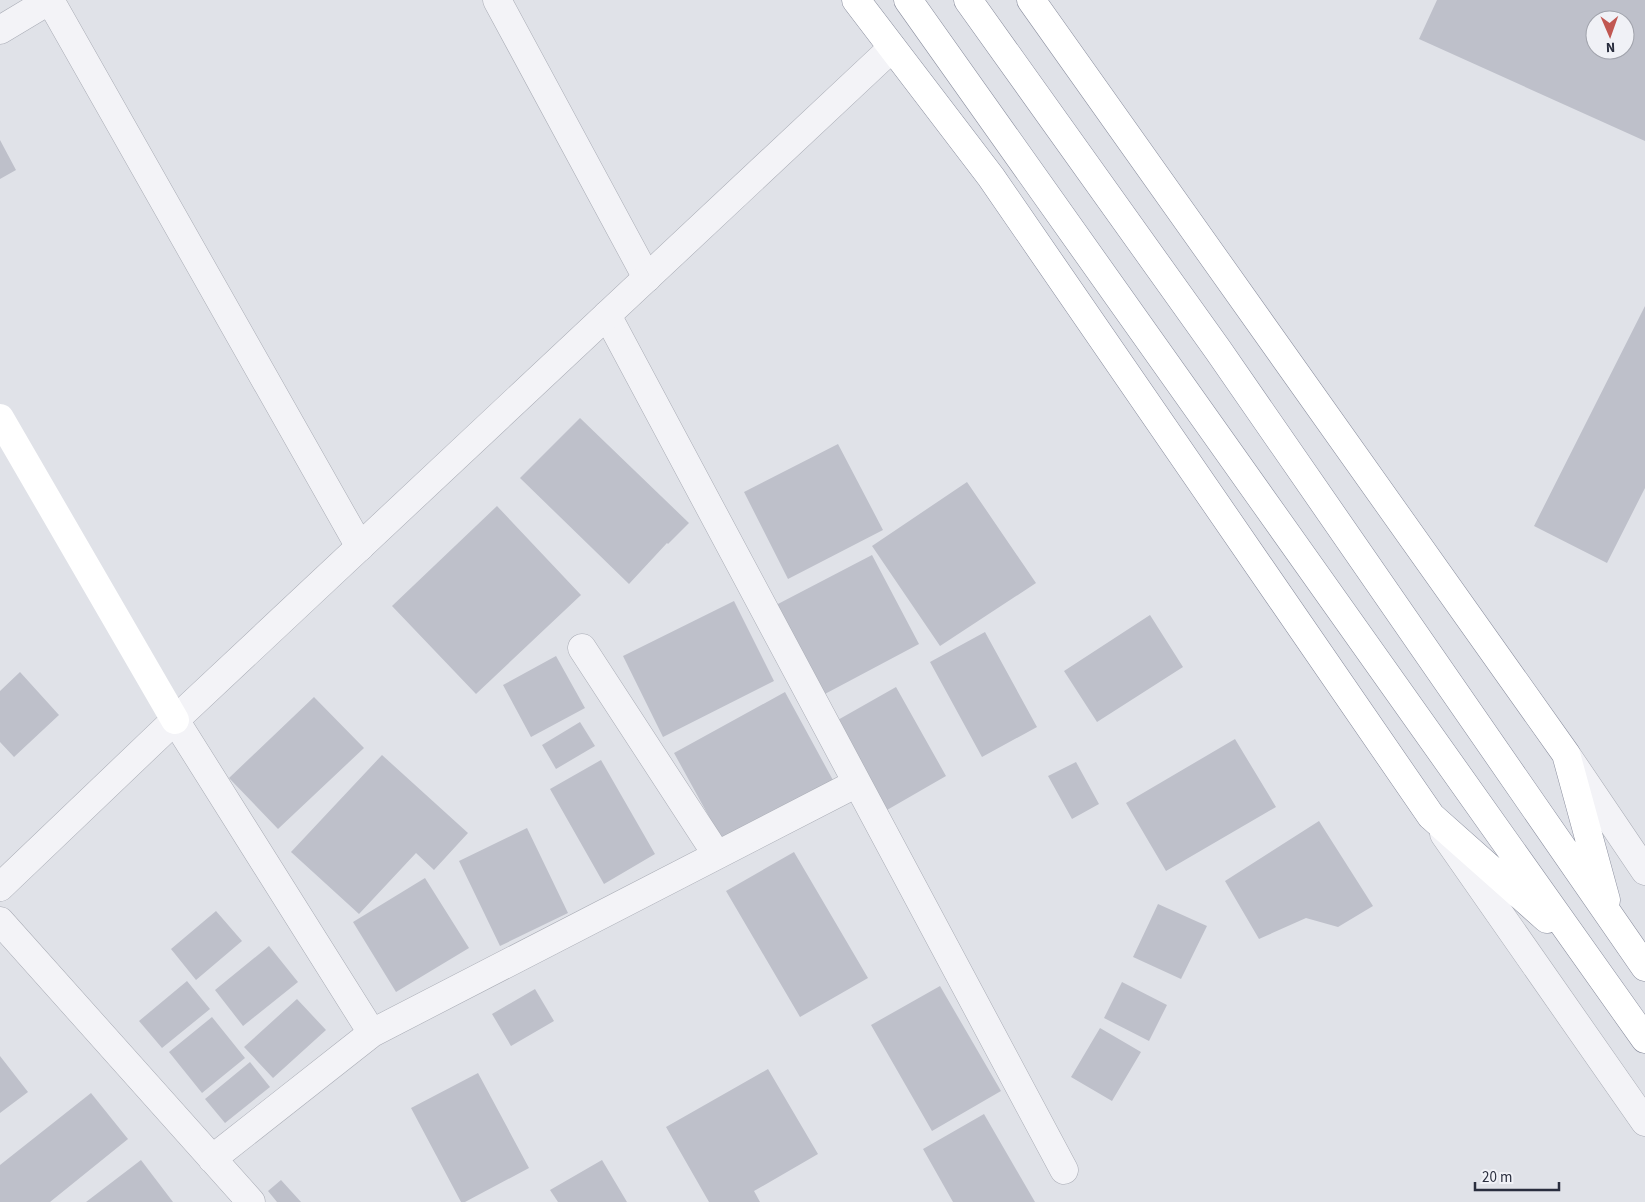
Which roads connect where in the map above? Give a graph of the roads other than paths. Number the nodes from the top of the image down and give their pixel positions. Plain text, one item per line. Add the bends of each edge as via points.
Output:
1 (50, 0) edge
2 (497, 0) edge
3 (856, 0) edge
4 (908, 0) edge
5 (968, 0) edge
6 (1031, 0) edge
7 (0, 30) edge
8 (892, 48) junction
9 (647, 278) junction
10 (607, 315) junction
11 (0, 418) edge
12 (360, 547) junction
13 (582, 648) dead end
14 (175, 720) junction
15 (1566, 754) junction
16 (857, 783) junction
17 (1431, 816) junction
18 (717, 854) junction
19 (1643, 863) edge
20 (0, 887) edge
21 (0, 920) edge
22 (1612, 921) junction
23 (1582, 950) junction
24 (1645, 967) edge
25 (372, 1033) junction
26 (1645, 1039) edge
27 (1645, 1122) edge
28 (212, 1159) junction
29 (1064, 1170) dead end
30 (251, 1202) edge

1 - 7 street
1 - 12 street
2 - 9 street
3 - 8 main road
4 - 23 main road
5 - 22 main road via 1218,350
6 - 15 main road
8 - 9 street
8 - 17 main road via 991,177
9 - 10 street
10 - 12 street
10 - 16 street
11 - 14 main road
12 - 14 street
13 - 18 street
14 - 20 street
14 - 25 street
15 - 19 street
15 - 22 main road
16 - 18 street
16 - 29 street
17 - 23 main road
17 - 27 street
18 - 25 street
21 - 28 street
22 - 24 main road
23 - 26 main road
25 - 28 street
28 - 30 street

